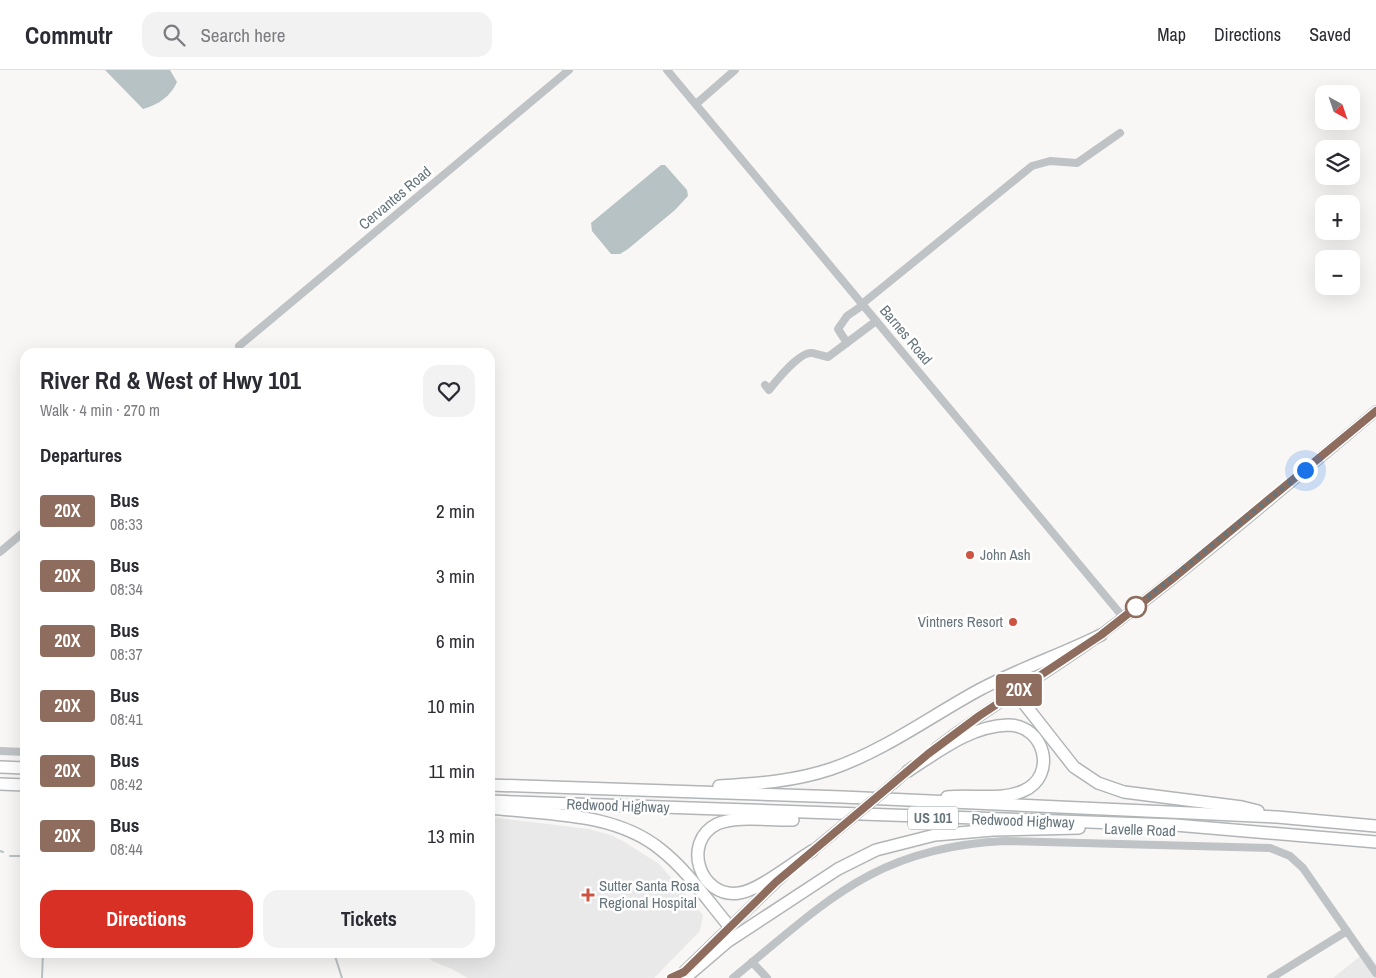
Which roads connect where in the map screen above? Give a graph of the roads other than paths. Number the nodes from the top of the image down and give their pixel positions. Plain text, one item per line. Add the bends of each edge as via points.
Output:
1 (569, 70) edge
2 (666, 70) edge
3 (735, 70) edge
4 (696, 104) junction
5 (1120, 133) dead end
6 (863, 304) junction
7 (876, 321) junction
8 (847, 343) junction
9 (239, 346) dead end
10 (764, 385) dead end
11 (1376, 412) edge
12 (20, 535) edge
13 (0, 552) edge
14 (1123, 617) junction
15 (1101, 635) junction
16 (1015, 692) junction
17 (0, 751) edge
18 (20, 752) edge
19 (0, 767) edge
20 (20, 768) edge
21 (908, 771) junction
22 (0, 784) edge
23 (20, 785) edge
24 (495, 785) edge
25 (651, 790) junction
26 (495, 801) edge
27 (905, 802) junction
28 (495, 809) edge
29 (824, 814) junction
30 (1277, 816) junction
31 (1104, 824) junction
32 (1376, 826) edge
33 (1376, 842) edge
34 (812, 852) junction
35 (729, 926) junction
36 (1346, 930) junction
37 (752, 962) junction
38 (1376, 973) edge
39 (683, 976) edge
40 (671, 978) edge
41 (733, 978) edge
42 (767, 978) edge
43 (1271, 978) edge

1 - 9 street, Cervantes Road
2 - 4 street, Barnes Road
3 - 4 street
4 - 6 street, Barnes Road
5 - 6 street via 1077,163 1050,161 1032,166
6 - 7 street, Barnes Road
6 - 8 street via 847,316 838,329
7 - 8 street
7 - 14 street, Barnes Road
8 - 10 street via 828,357 811,352 806,354 783,372 769,390
11 - 14 main road
12 - 13 street
14 - 15 main road
15 - 16 main road
15 - 25 highway via 985,688 833,768 780,782
16 - 21 main road via 962,728
16 - 30 highway via 1074,767 1098,784 1124,792 1242,807
17 - 18 street
19 - 20 highway
21 - 27 highway via 965,736 1002,726 1020,726 1028,730 1043,752 1039,777 1032,786 1019,792
21 - 34 main road, bridge
22 - 23 highway
24 - 25 highway, Redwood Highway / US 101
25 - 27 highway, Redwood Highway / US 101
26 - 29 highway, Redwood Highway / US 101
27 - 30 highway, Redwood Highway / US 101
28 - 35 highway via 593,820 630,831 670,858
29 - 31 highway, Redwood Highway / US 101
29 - 34 highway via 792,820 733,820 718,824 702,840 697,860 703,876 711,885 722,891 739,893 752,889
30 - 32 highway, Redwood Highway / US 101
31 - 33 highway, Redwood Highway / US 101 via 1175,825
31 - 39 highway via 1068,830 993,830 935,835 876,850 838,869 727,942
34 - 35 main road
35 - 39 main road
36 - 37 street, Lavelle Road via 1299,863 1276,850 1111,842 982,842 925,852 873,872 821,904
36 - 38 street, Lavelle Road
36 - 43 street
37 - 41 street, Lavelle Road
37 - 42 street
39 - 40 main road

